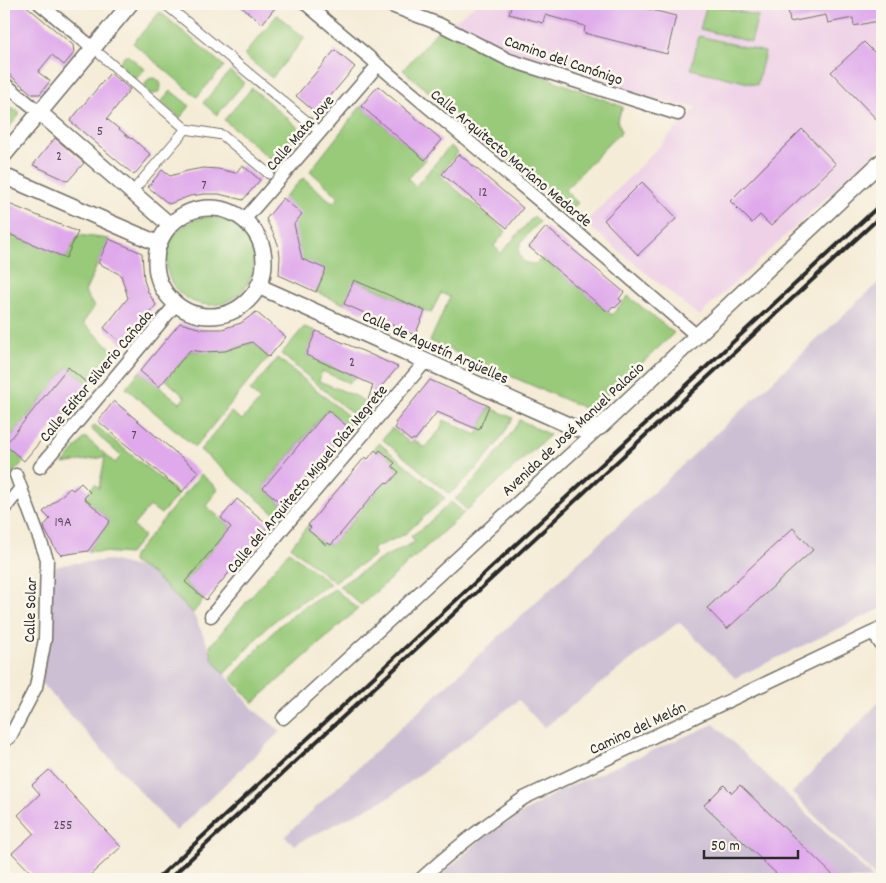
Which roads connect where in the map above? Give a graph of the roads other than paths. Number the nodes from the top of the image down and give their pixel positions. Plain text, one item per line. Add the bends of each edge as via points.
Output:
1 (40, 4) edge
2 (130, 4) edge
3 (165, 4) edge
4 (306, 4) edge
5 (386, 4) edge
6 (97, 52) junction
7 (378, 65) junction
8 (4, 83) edge
9 (39, 112) junction
10 (678, 114) dead end
11 (314, 127) dead end
12 (186, 129) junction
13 (4, 155) edge
14 (882, 161) edge
15 (269, 174) dead end
16 (4, 176) edge
17 (138, 185) dead end
18 (244, 220) junction
19 (170, 225) junction
20 (159, 244) junction
21 (258, 286) junction
22 (176, 304) junction
23 (697, 336) junction
24 (426, 361) junction
25 (600, 427) junction
26 (40, 467) dead end
27 (16, 475) dead end
28 (21, 488) junction
29 (4, 509) edge
30 (211, 616) dead end
31 (878, 630) edge
32 (882, 646) edge
33 (283, 718) dead end
34 (4, 740) edge
35 (421, 879) edge

1 - 6 street
2 - 6 street
3 - 11 street
4 - 7 street, Calle Arquitecto Mariano Medarde
5 - 10 street, Camino del Canónigo via 439,24 509,60
6 - 9 street
6 - 12 street
7 - 18 street, Calle Mata Jove
7 - 23 street, Calle Arquitecto Mariano Medarde
8 - 9 street
9 - 13 street
9 - 19 street
12 - 15 street via 222,135
12 - 17 street
14 - 23 street, Avenida de José Manuel Palacio
16 - 20 street
18 - 19 street via 214,208 198,209
18 - 21 street via 256,234 263,250 264,268
19 - 20 street
20 - 22 street via 158,276 164,292
21 - 22 street via 249,299 221,315 205,316
21 - 24 street, Calle de Agustín Argüelles
22 - 26 street, Calle Editor Silverio Cañada
23 - 25 street, Avenida de José Manuel Palacio
24 - 25 street, Calle de Agustín Argüelles via 575,428 586,431
24 - 30 street, Calle del Arquitecto Miguel Díaz Negrete
25 - 33 street, Avenida de José Manuel Palacio
27 - 28 street, Calle Solar
28 - 29 street
28 - 34 street, Calle Solar via 47,559 46,639 36,687 10,737
31 - 32 street
31 - 35 street, Camino del Melón via 524,798 479,830

